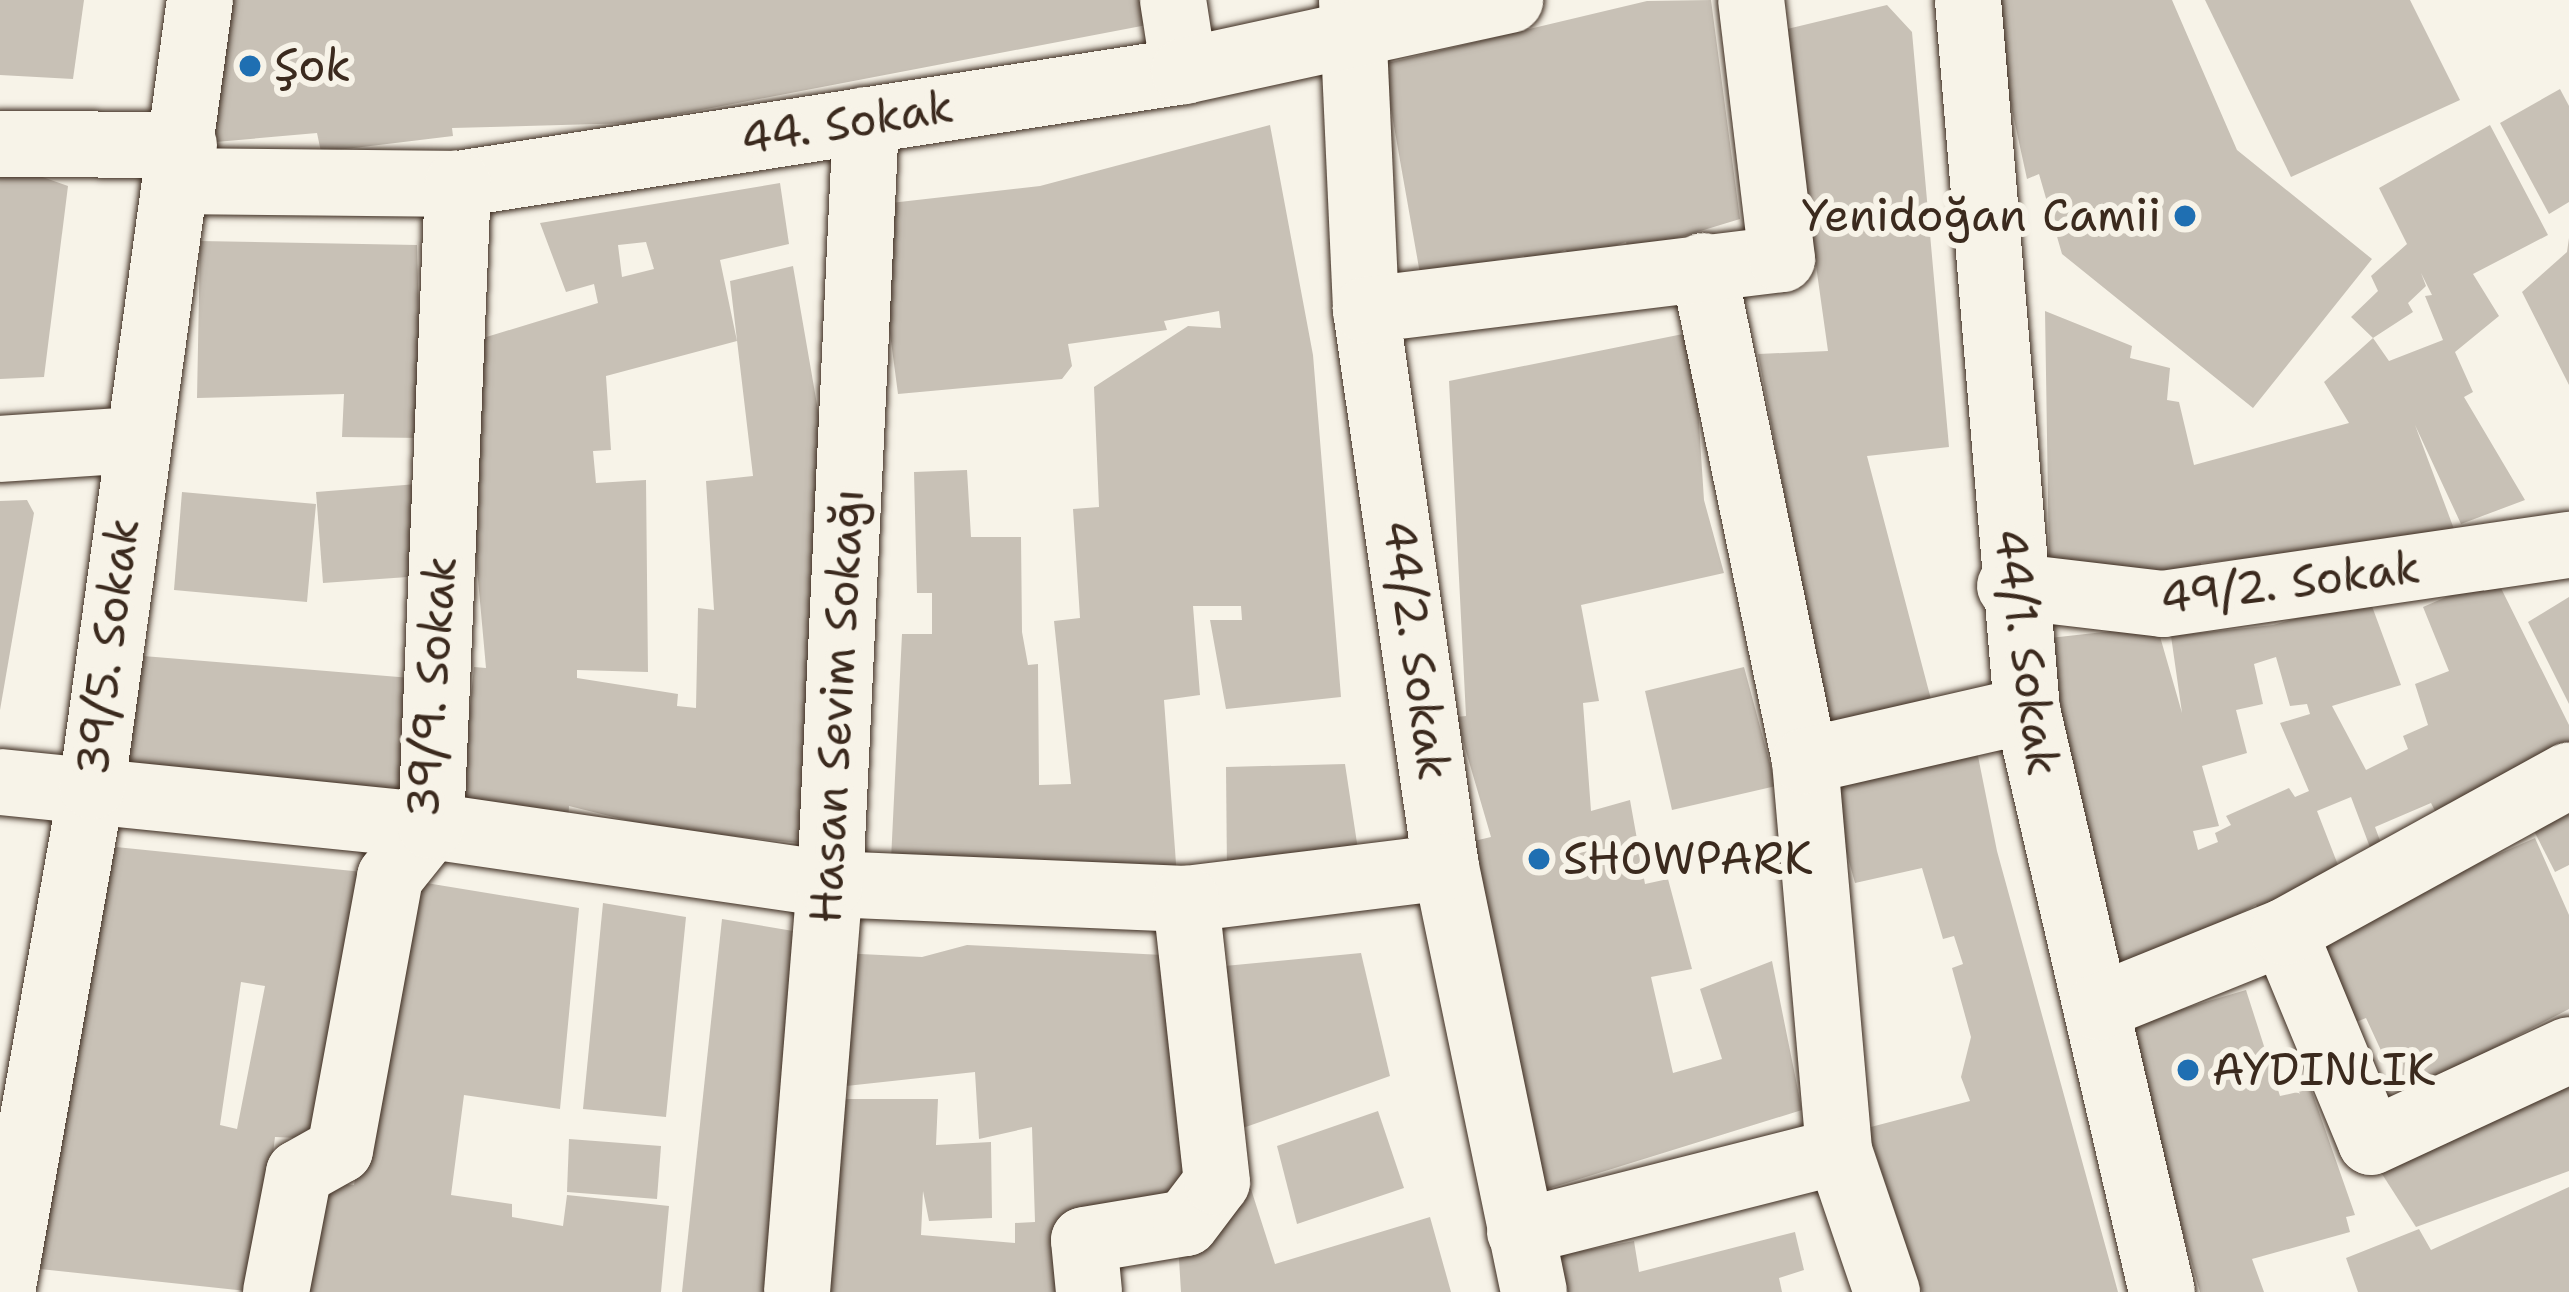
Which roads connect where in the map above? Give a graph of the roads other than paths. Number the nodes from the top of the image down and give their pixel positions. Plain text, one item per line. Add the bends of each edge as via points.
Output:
1 (200, 0) edge
2 (1174, 0) edge
3 (1510, 0) edge
4 (1750, 0) edge
5 (1969, 0) edge
6 (1354, 15) edge
7 (1184, 71) junction
8 (866, 120) junction
9 (0, 144) edge
10 (181, 163) junction
11 (458, 184) junction
12 (1703, 266) junction
13 (1366, 310) junction
14 (134, 440) junction
15 (0, 448) edge
16 (2569, 545) edge
17 (2010, 586) junction
18 (2027, 710) junction
19 (1805, 761) junction
20 (2569, 776) edge
21 (0, 782) edge
22 (92, 786) junction
23 (431, 826) junction
24 (1446, 867) junction
25 (830, 884) junction
26 (1186, 899) junction
27 (2284, 932) junction
28 (2098, 1007) junction
29 (2569, 1050) edge
30 (1839, 1151) junction
31 (1527, 1262) edge
32 (2, 1292) edge
33 (277, 1292) edge
34 (796, 1292) edge
35 (1088, 1292) edge
36 (1887, 1292) edge
37 (2162, 1292) edge

1 - 10 street, 39/5. Sokak
2 - 7 street
3 - 6 street, 44. Sokak
4 - 12 street via 1782,259
5 - 17 street, 44/1. Sokak
6 - 7 street, 44. Sokak
6 - 13 street, 44/2. Sokak
7 - 8 street, 44. Sokak
8 - 11 street, 44. Sokak
8 - 25 street, Hasan Sevim Sokağı
9 - 10 street, 44. Sokak
10 - 11 street, 44. Sokak
10 - 14 street, 39/5. Sokak
11 - 23 street, 39/9. Sokak
12 - 13 street
12 - 19 street
13 - 24 street, 44/2. Sokak
14 - 15 street
14 - 22 street, 39/5. Sokak
16 - 17 street, 49/2. Sokak via 2163,604
17 - 18 street, 44/1. Sokak
18 - 19 street
18 - 28 street, 44/1. Sokak
19 - 30 street
20 - 27 street
21 - 22 street
22 - 23 street
22 - 32 street, 39/5. Sokak
23 - 25 street
23 - 33 street, 39/9. Sokak via 390,877 340,1150 298,1173
24 - 26 street
24 - 31 street, 44/2. Sokak
25 - 26 street
25 - 34 street, Hasan Sevim Sokağı
26 - 35 street via 1217,1182 1186,1223 1084,1240
27 - 28 street
27 - 29 street via 2371,1142
28 - 37 street, 44/1. Sokak
30 - 31 street
30 - 36 street

